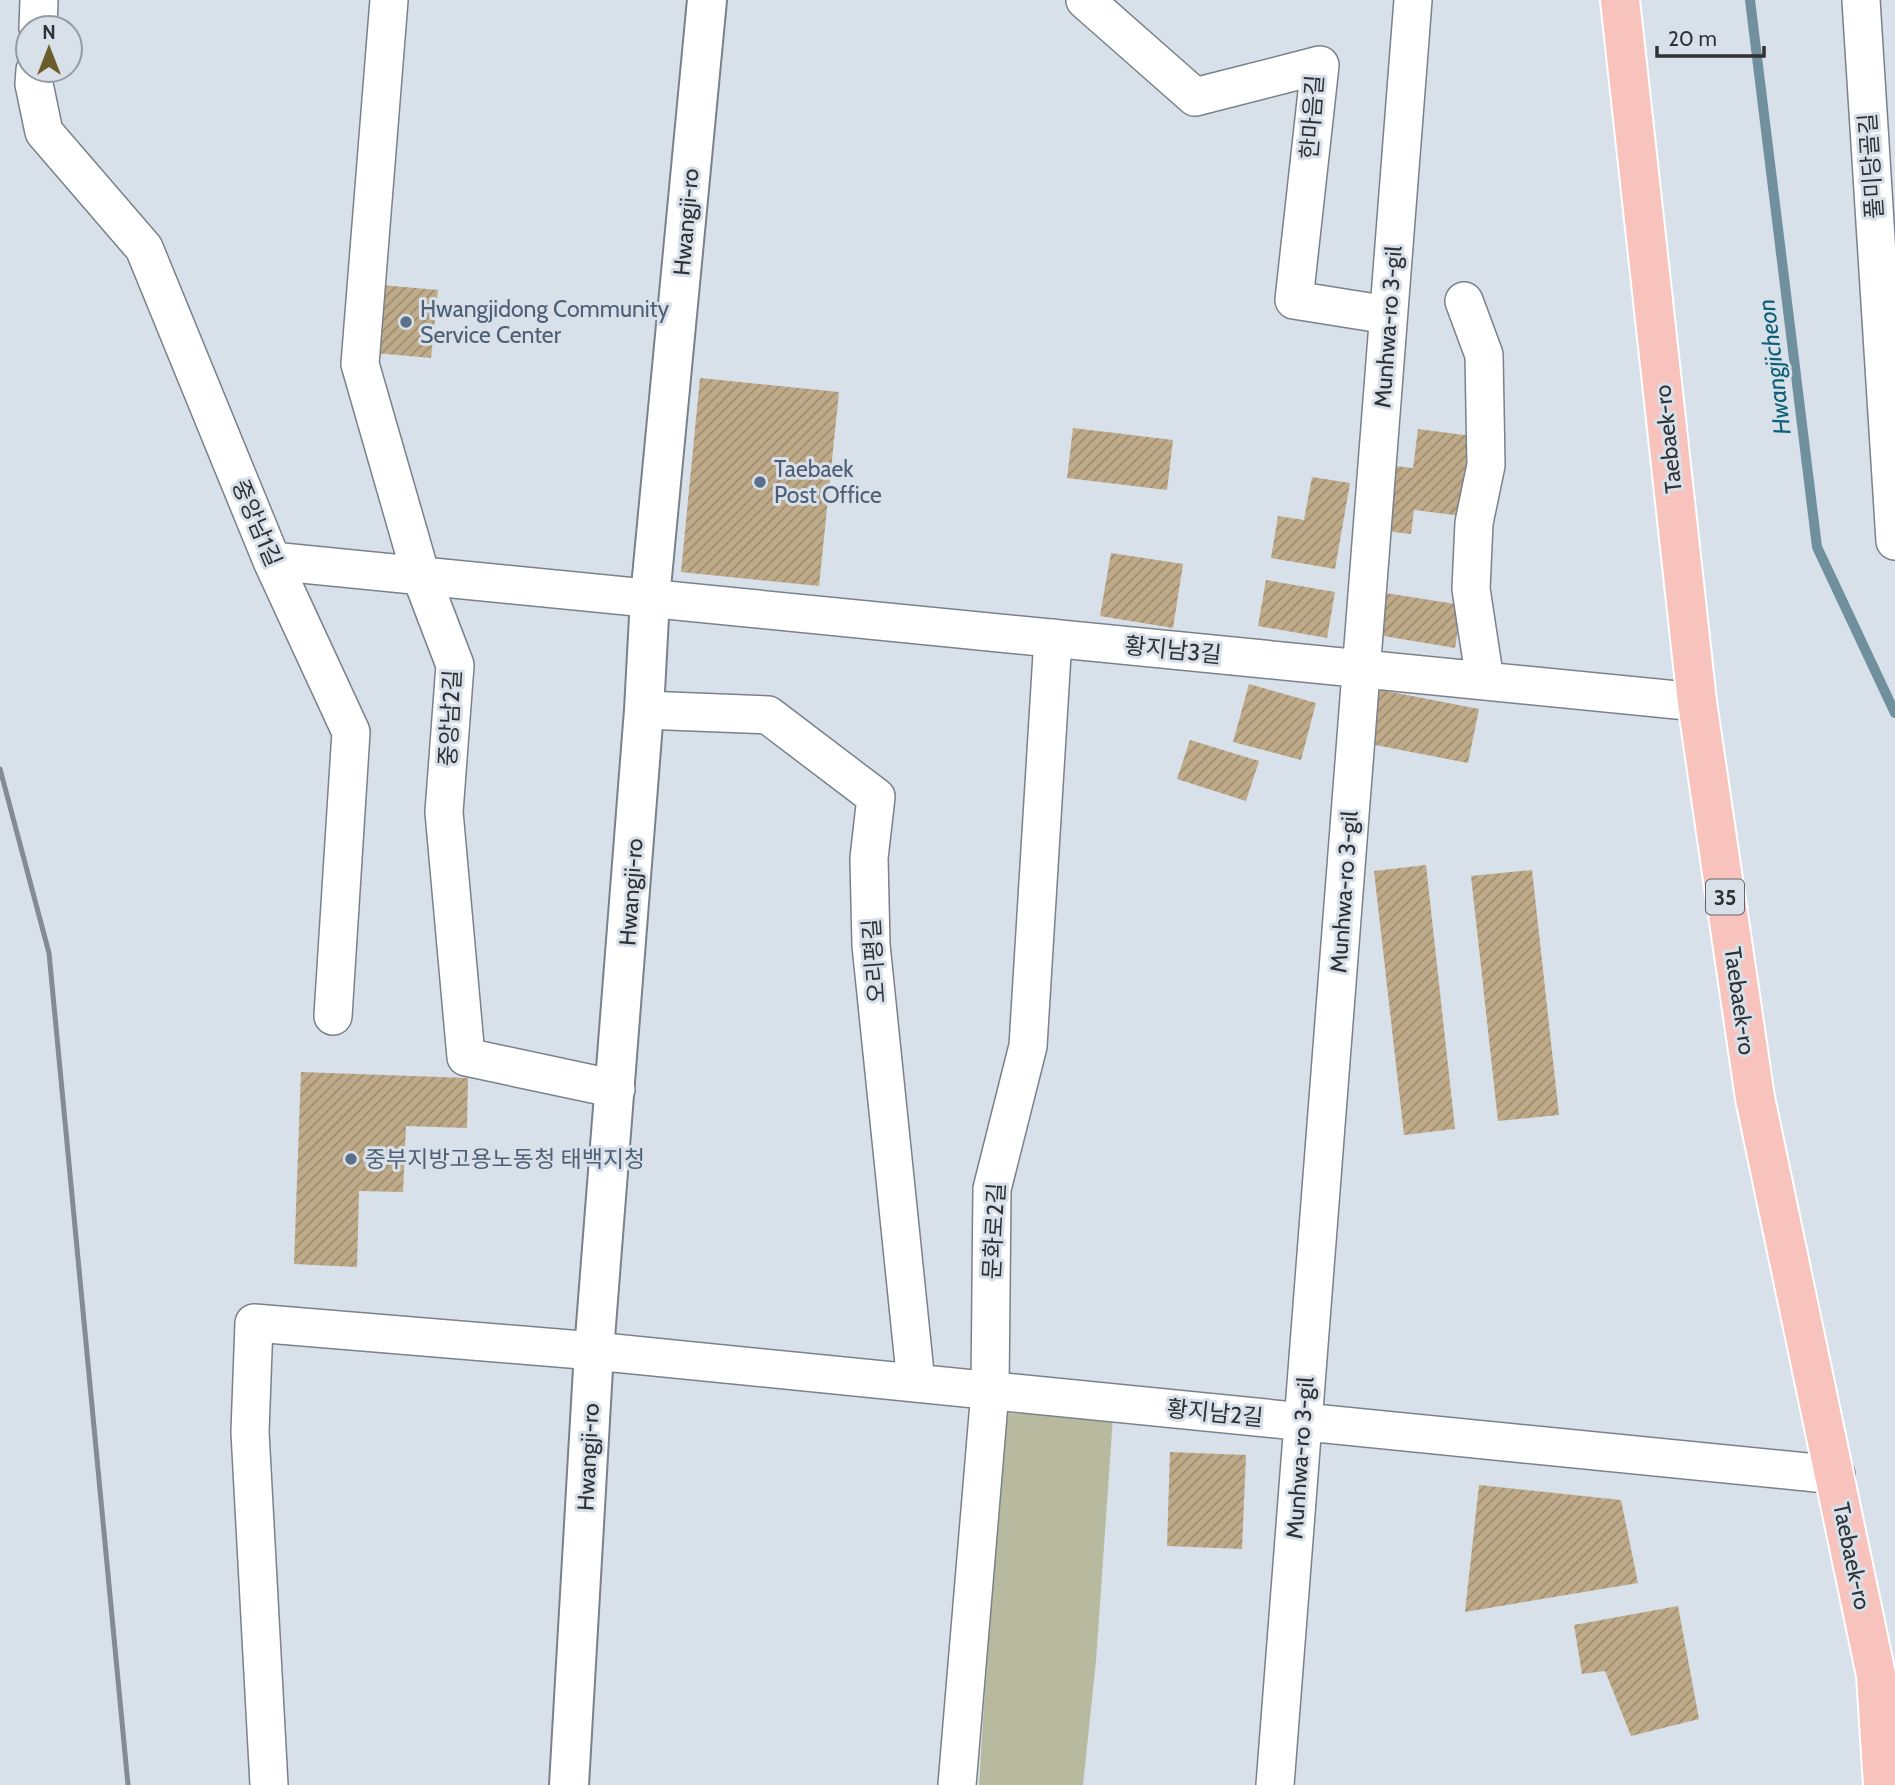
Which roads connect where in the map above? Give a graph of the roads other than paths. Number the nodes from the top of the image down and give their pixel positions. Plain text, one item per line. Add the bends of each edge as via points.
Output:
1 (389, 0) edge
2 (707, 0) edge
3 (1085, 0) edge
4 (1413, 0) edge
5 (1620, 0) edge
6 (1861, 0) edge
7 (34, 84) edge
8 (1464, 301) dead end
9 (1388, 315) junction
10 (1895, 541) edge
11 (272, 561) junction
12 (421, 576) junction
13 (650, 598) junction
14 (1054, 638) junction
15 (1361, 668) junction
16 (1485, 681) junction
17 (1697, 702) junction
18 (644, 710) junction
19 (333, 1016) dead end
20 (615, 1089) junction
21 (594, 1351) junction
22 (916, 1383) junction
23 (990, 1391) junction
24 (1303, 1422) junction
25 (1836, 1475) junction
26 (269, 1785) edge
27 (569, 1785) edge
28 (957, 1785) edge
29 (1275, 1785) edge
30 (1883, 1785) edge

1 - 12 street, 중앙남2길 via 360,364
2 - 13 street, Hwangji-ro
3 - 9 street, 한마음길 via 1195,97 1321,65 1294,300
4 - 9 street, Munhwa-ro 3-gil
5 - 17 main road, Taebaek-ro / 35
6 - 10 street, 풀미당골길
7 - 11 street, 중앙남1길 via 44,132 144,248
8 - 16 street via 1484,355 1486,465 1474,523 1471,589
9 - 15 street, Munhwa-ro 3-gil
11 - 12 street, 황지남3길
11 - 19 street, 중앙남1길 via 351,732
12 - 13 street, 황지남3길
12 - 20 street, 중앙남2길 via 455,665 444,811 466,1057
13 - 14 street, 황지남3길
13 - 18 street, Hwangji-ro
14 - 15 street, 황지남3길
14 - 23 street, 문화로2길 via 1028,1046 992,1189
15 - 16 street, 황지남3길
15 - 24 street, Munhwa-ro 3-gil
16 - 17 street, 황지남3길
17 - 25 main road, Taebaek-ro / 35 via 1755,1098
18 - 20 street, Hwangji-ro
18 - 22 street, 오리평길 via 768,715 876,797 869,858 871,945
20 - 21 street, Hwangji-ro
21 - 22 street, 황지남2길
21 - 26 street, 황지남2길 via 254,1323 250,1432
21 - 27 street, Hwangji-ro
22 - 23 street, 황지남2길
23 - 24 street, 황지남2길
23 - 28 street, 문화로2길
24 - 25 street, 황지남2길
24 - 29 street, Munhwa-ro 3-gil
25 - 30 main road, Taebaek-ro / 35 via 1876,1675

